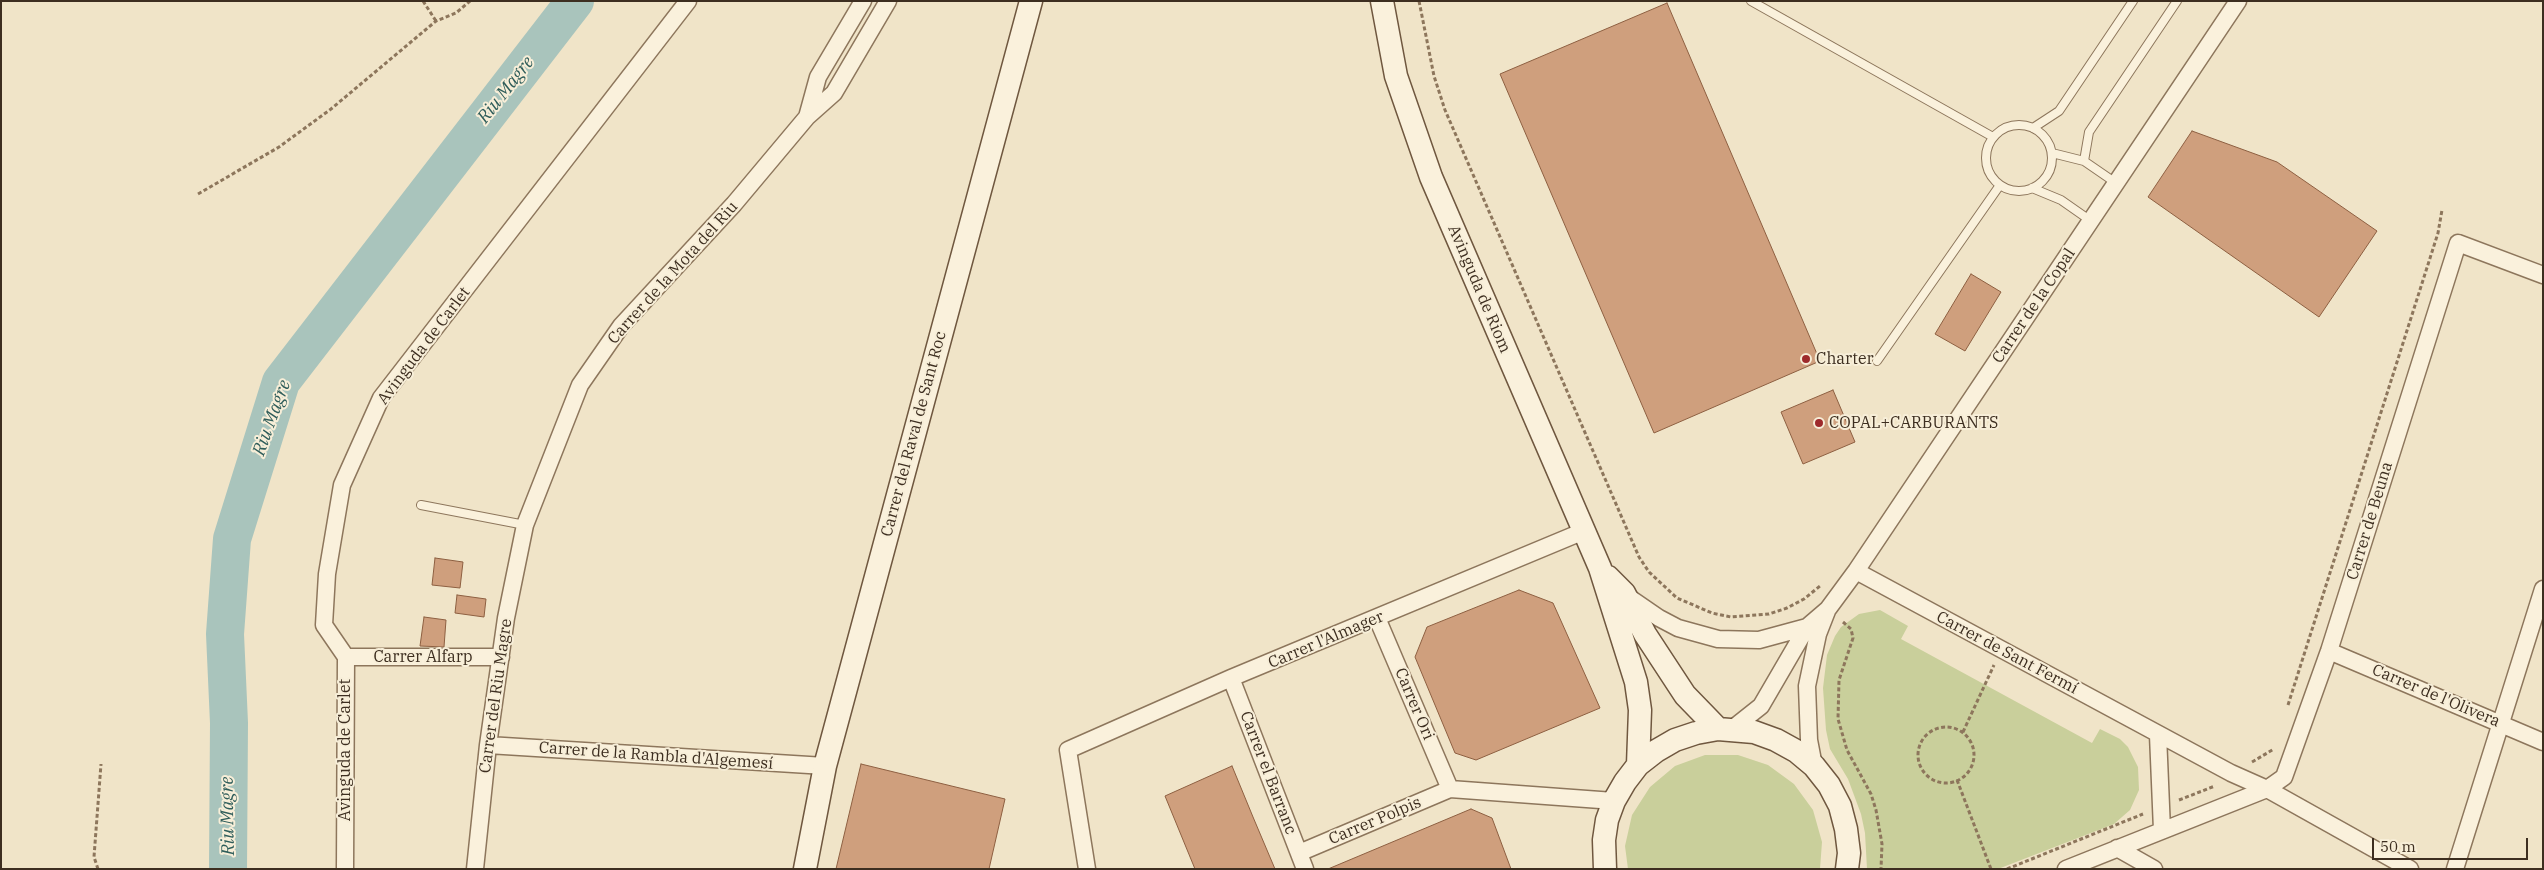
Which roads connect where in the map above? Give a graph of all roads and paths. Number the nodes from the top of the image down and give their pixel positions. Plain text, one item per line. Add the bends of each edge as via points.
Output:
1 (422, 1) edge
2 (470, 1) edge
3 (688, 1) edge
4 (864, 1) edge
5 (888, 1) edge
6 (1031, 1) edge
7 (1382, 1) edge
8 (1418, 1) edge
9 (1751, 1) edge
10 (2133, 1) edge
11 (2177, 1) edge
12 (2238, 1) edge
13 (436, 20) junction
14 (807, 117) junction
15 (2033, 128) junction
16 (1994, 137) junction
17 (2052, 153) junction
18 (2084, 160) junction
19 (2116, 184) junction
20 (2000, 185) junction
21 (2032, 188) junction
22 (198, 194) dead end
23 (2442, 210) dead end
24 (2091, 222) junction
25 (2543, 275) edge
26 (1877, 361) dead end
27 (421, 505) dead end
28 (525, 526) junction
29 (1584, 531) junction
30 (1600, 568) junction
31 (1856, 571) junction
32 (1825, 580) dead end
33 (2543, 589) edge
34 (1624, 593) junction
35 (1810, 594) junction
36 (1828, 609) junction
37 (1377, 618) junction
38 (1807, 627) junction
39 (2001, 651) junction
40 (2329, 651) junction
41 (346, 657) junction
42 (501, 657) junction
43 (1232, 678) junction
44 (2286, 712) dead end
45 (2500, 723) junction
46 (1725, 729) junction
47 (1963, 732) junction
48 (2158, 735) junction
49 (2277, 740) dead end
50 (488, 745) junction
51 (2541, 745) edge
52 (101, 764) dead end
53 (825, 766) junction
54 (1638, 766) junction
55 (1814, 766) junction
56 (2231, 774) junction
57 (1957, 780) junction
58 (2267, 788) junction
59 (1450, 789) junction
60 (1614, 801) junction
61 (2161, 807) junction
62 (2162, 830) junction
63 (2117, 848) junction
64 (1299, 853) junction
65 (98, 869) edge
66 (345, 869) edge
67 (474, 869) edge
68 (805, 869) edge
69 (1087, 869) edge
70 (1305, 869) edge
71 (1605, 869) edge
72 (1847, 869) edge
73 (1881, 869) edge
74 (1990, 869) edge
75 (2007, 869) edge
76 (2066, 869) edge
77 (2154, 869) edge
78 (2410, 869) edge
79 (2455, 869) edge

1 - 13 path
2 - 13 path via 456,14
3 - 41 street, Avinguda de Carlet via 382,398 342,485 327,574 324,625
4 - 14 street, Carrer de la Mota del Riu via 818,77
5 - 14 street, Carrer de la Mota del Riu via 834,93
6 - 53 street, Carrer del Raval de Sant Roc
7 - 29 street, Avinguda de Riom via 1396,76 1431,177
8 - 35 path via 1445,110 1638,557 1670,592 1694,607 1712,613 1731,616 1769,614
9 - 16 lane
10 - 15 lane via 2059,111
11 - 18 lane via 2089,132
12 - 19 street, Carrer de la Copal
13 - 22 path via 332,109 279,147
14 - 28 street, Carrer de la Mota del Riu via 734,204 621,326 590,370 580,385
15 - 16 lane via 2012,126
15 - 17 lane via 2048,143
16 - 20 lane via 1986,157 1993,178
17 - 18 lane
17 - 21 lane via 2048,174
18 - 19 lane
19 - 24 street, Carrer de la Copal
20 - 21 lane via 2021,191
20 - 26 lane
21 - 24 lane via 2061,200
23 - 44 path via 2438,234
24 - 31 street, Carrer de la Copal
25 - 40 street, Carrer de Beuna via 2458,243
27 - 28 lane
28 - 42 street, Carrer del Riu Magre
29 - 30 street, Avinguda de Riom
29 - 37 street, Carrer l'Almager
30 - 34 street, Avinguda de Riom
30 - 54 street, Avinguda de Riom via 1636,682 1640,710
31 - 36 street, Carrer de la Copal
31 - 39 street, Carrer de Sant Fermí
32 - 35 path
33 - 45 street
34 - 38 street, Carrer de la Copal via 1678,628 1718,639 1759,640
34 - 46 street, Avinguda de Riom via 1645,634 1690,701
35 - 36 path
36 - 38 street, Carrer de la Copal
36 - 55 street, Carrer de la Copal via 1818,634 1807,686 1807,722
36 - 73 path via 1853,633 1839,680 1838,719 1847,750 1876,810 1882,844
37 - 43 street, Carrer l'Almager
37 - 59 street, Carrer Ori
38 - 46 street, Carrer de la Copal via 1760,706
39 - 47 path
39 - 48 street, Carrer de Sant Fermí
40 - 45 street, Carrer de l'Olivera
40 - 58 street, Carrer de Beuna via 2284,776
41 - 42 street, Carrer Alfarp
41 - 66 street, Avinguda de Carlet
42 - 50 street, Carrer del Riu Magre
43 - 64 street, Carrer el Barranc
43 - 69 street, Carrer l'Almager via 1068,750
45 - 51 street, Carrer de l'Olivera
45 - 79 street
46 - 54 street via 1696,732 1675,740
46 - 55 street via 1754,732 1776,740
47 - 57 path via 1970,739 1974,755 1969,770
47 - 57 path via 1952,727 1937,728 1928,733 1919,748 1918,758 1925,773 1942,782
48 - 56 street, Carrer de Sant Fermí
48 - 61 street
49 - 56 path via 2274,750
50 - 53 street, Carrer de la Rambla d'Algemesí
50 - 67 street, Carrer del Riu Magre
52 - 65 path via 94,857
53 - 68 street, Carrer del Raval de Sant Roc
54 - 60 street
55 - 72 street via 1840,806 1849,853
56 - 58 street, Carrer de Sant Fermí
56 - 61 path via 2215,786
57 - 74 path
58 - 62 street, Carrer de Beuna
58 - 78 street, Carrer de Sant Fermí
59 - 60 street
59 - 64 street, Carrer Polpis
60 - 71 street via 1604,840
61 - 62 street
61 - 75 path
62 - 63 street, Carrer de Beuna
63 - 76 street, Carrer de Beuna
63 - 77 street
64 - 70 street, Carrer el Barranc

